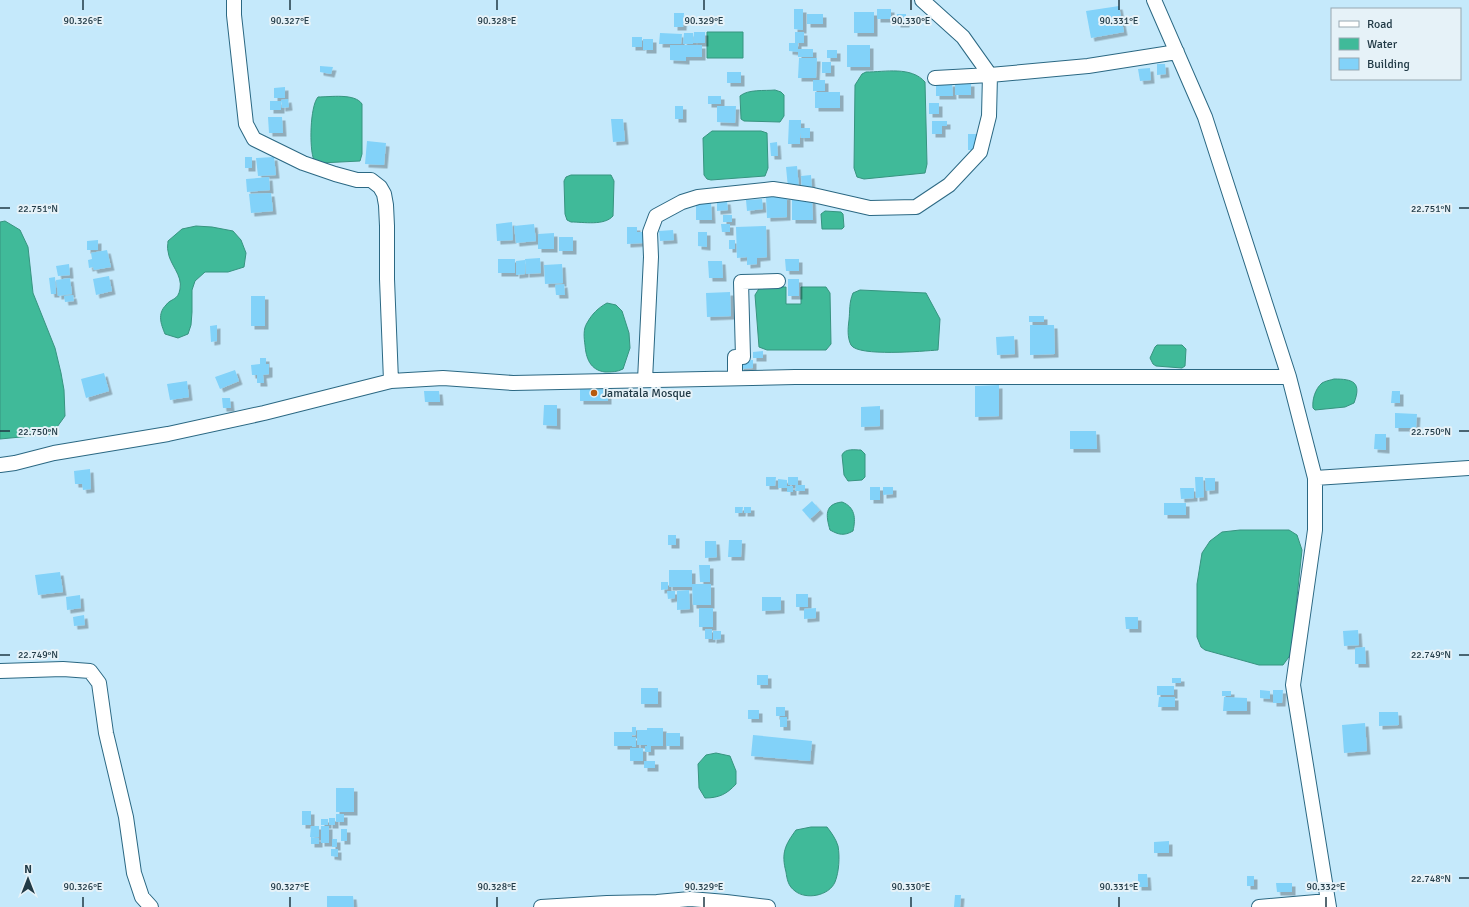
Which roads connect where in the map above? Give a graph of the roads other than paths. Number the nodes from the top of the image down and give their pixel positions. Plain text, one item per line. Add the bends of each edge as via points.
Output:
1 (234, 0) edge
2 (922, 0) edge
3 (1154, 0) edge
4 (1177, 52) junction
5 (990, 75) junction
6 (935, 78) dead end
7 (778, 281) dead end
8 (1289, 377) junction
9 (735, 378) junction
10 (645, 380) junction
11 (391, 381) junction
12 (0, 465) edge
13 (1469, 468) edge
14 (1315, 478) junction
15 (0, 671) edge
16 (1328, 904) edge
17 (151, 907) edge
18 (541, 907) edge
19 (768, 907) edge
20 (1259, 907) edge

1 - 11 street via 246,124 254,139 304,163 335,174 357,180 372,180 384,194
2 - 5 street via 962,37
3 - 4 street
4 - 5 street via 1088,66
4 - 8 street via 1205,116
5 - 6 street
5 - 10 street via 989,116 980,152 949,185 916,206 870,208 773,189 698,197 682,202 656,216 650,232
7 - 9 street via 742,282 743,357 735,357
8 - 9 street
8 - 14 street
9 - 10 street
10 - 11 street via 513,383 443,378
11 - 12 street via 168,434 54,453
13 - 14 street
14 - 16 street via 1315,530 1293,685
15 - 17 street via 90,671 99,683 106,733 126,817 134,873 142,897
16 - 20 street
18 - 19 street via 690,899

